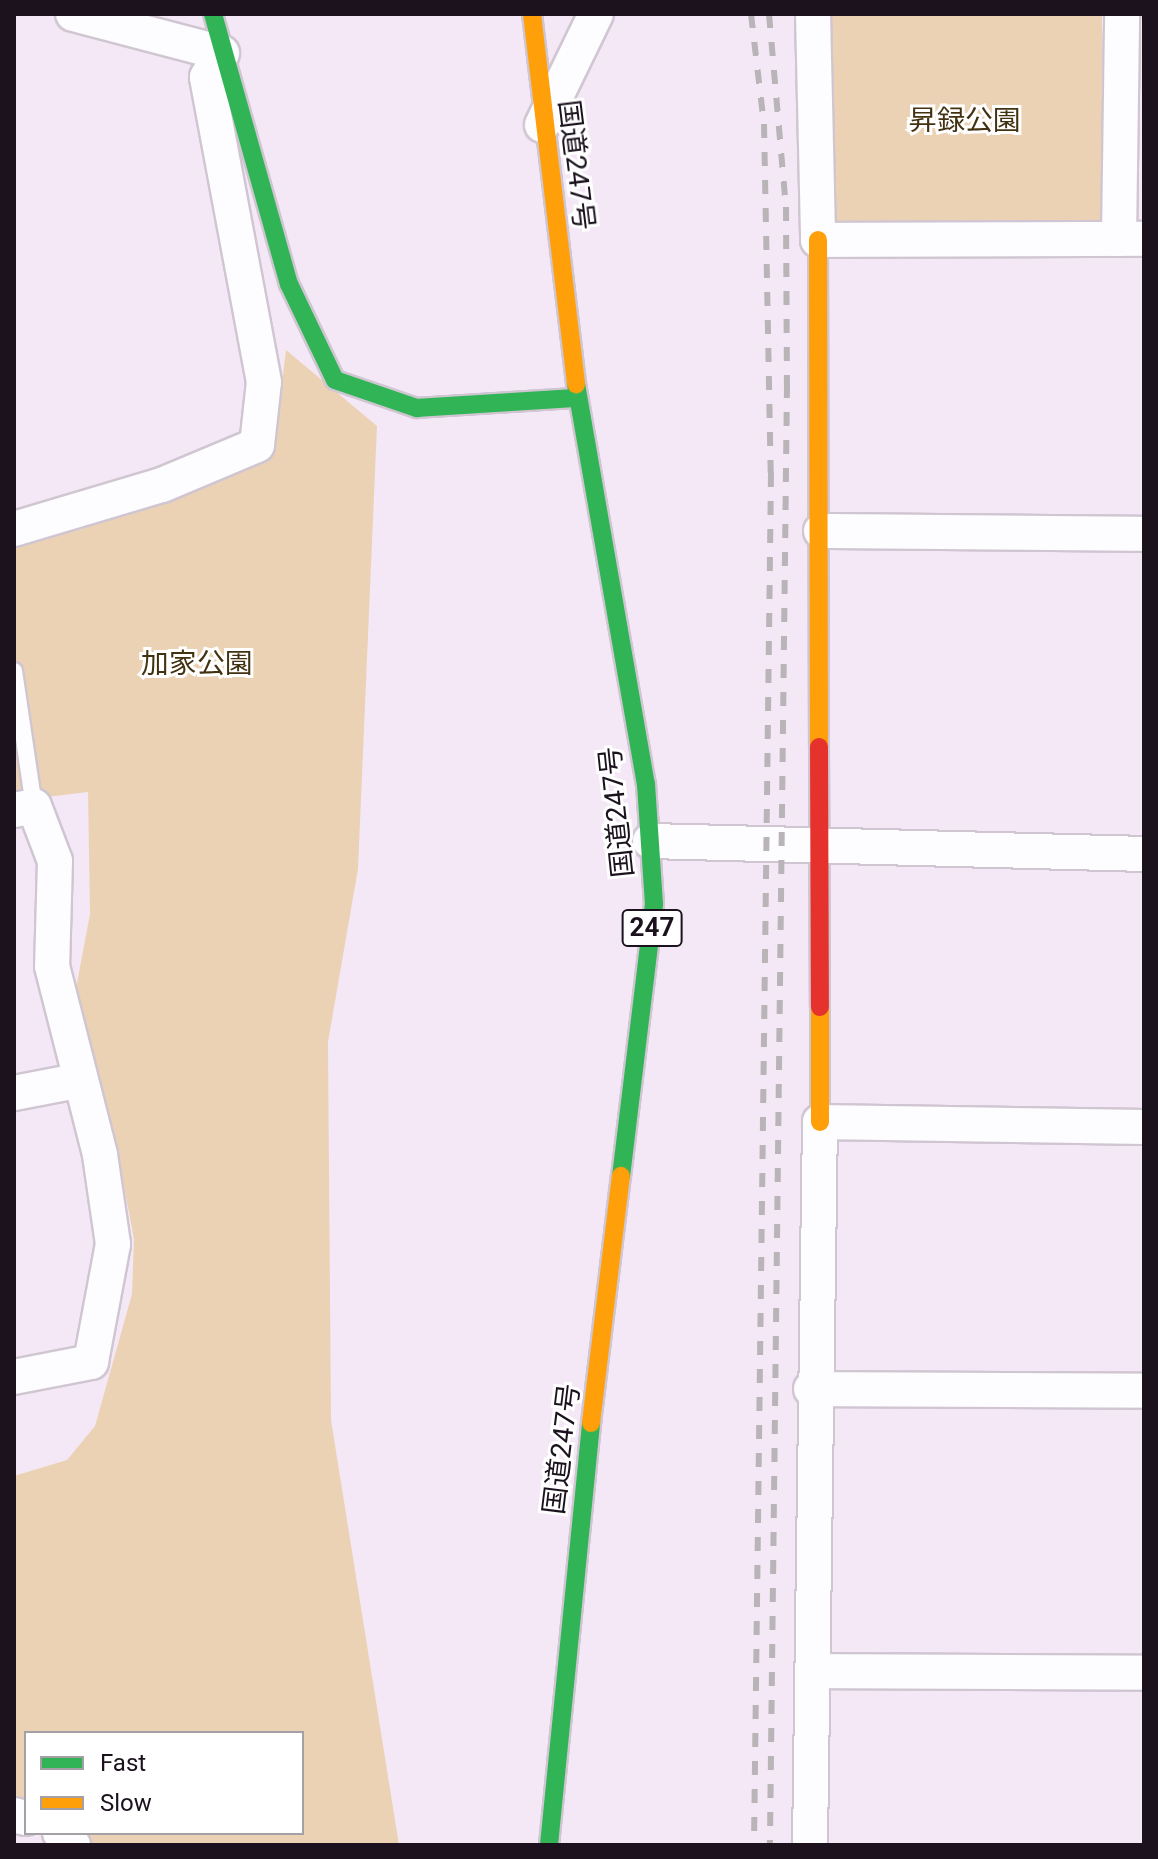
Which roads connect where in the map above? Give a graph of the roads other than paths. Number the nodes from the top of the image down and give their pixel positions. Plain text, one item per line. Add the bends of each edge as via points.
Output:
1 (73, 14) edge
2 (213, 14) edge
3 (532, 14) edge
4 (596, 14) edge
5 (813, 14) edge
6 (1122, 14) edge
7 (222, 53) junction
8 (542, 125) junction
9 (1131, 239) edge
10 (818, 240) junction
11 (578, 398) junction
12 (14, 529) edge
13 (821, 531) junction
14 (1144, 534) edge
15 (14, 671) edge
16 (24, 808) edge
17 (650, 841) junction
18 (816, 848) junction
19 (1144, 854) edge
20 (77, 1081) junction
21 (14, 1093) edge
22 (820, 1122) junction
23 (1144, 1127) edge
24 (14, 1377) edge
25 (811, 1389) junction
26 (1144, 1391) edge
27 (816, 1671) junction
28 (1144, 1673) edge
29 (549, 1845) edge
30 (810, 1845) edge

1 - 7 street
2 - 7 main road
3 - 8 main road, 国道247号 / 247
4 - 8 street
5 - 10 street
6 - 9 street
7 - 11 main road via 289,284 335,380 417,408
7 - 12 street via 207,77 264,382 257,445 162,485
8 - 11 main road, 国道247号 / 247
9 - 10 street
10 - 13 main road
11 - 17 main road, 国道247号 / 247
13 - 14 street
13 - 18 main road
15 - 16 lane
16 - 20 street via 55,861 52,966
17 - 18 street
17 - 29 main road, 国道247号 / 247 via 654,904 559,1690
18 - 19 street
18 - 22 main road
20 - 21 street
20 - 24 street via 100,1155 113,1244 106,1293 91,1362
22 - 23 street
22 - 25 street
25 - 26 street
25 - 27 street
27 - 28 street
27 - 30 street

